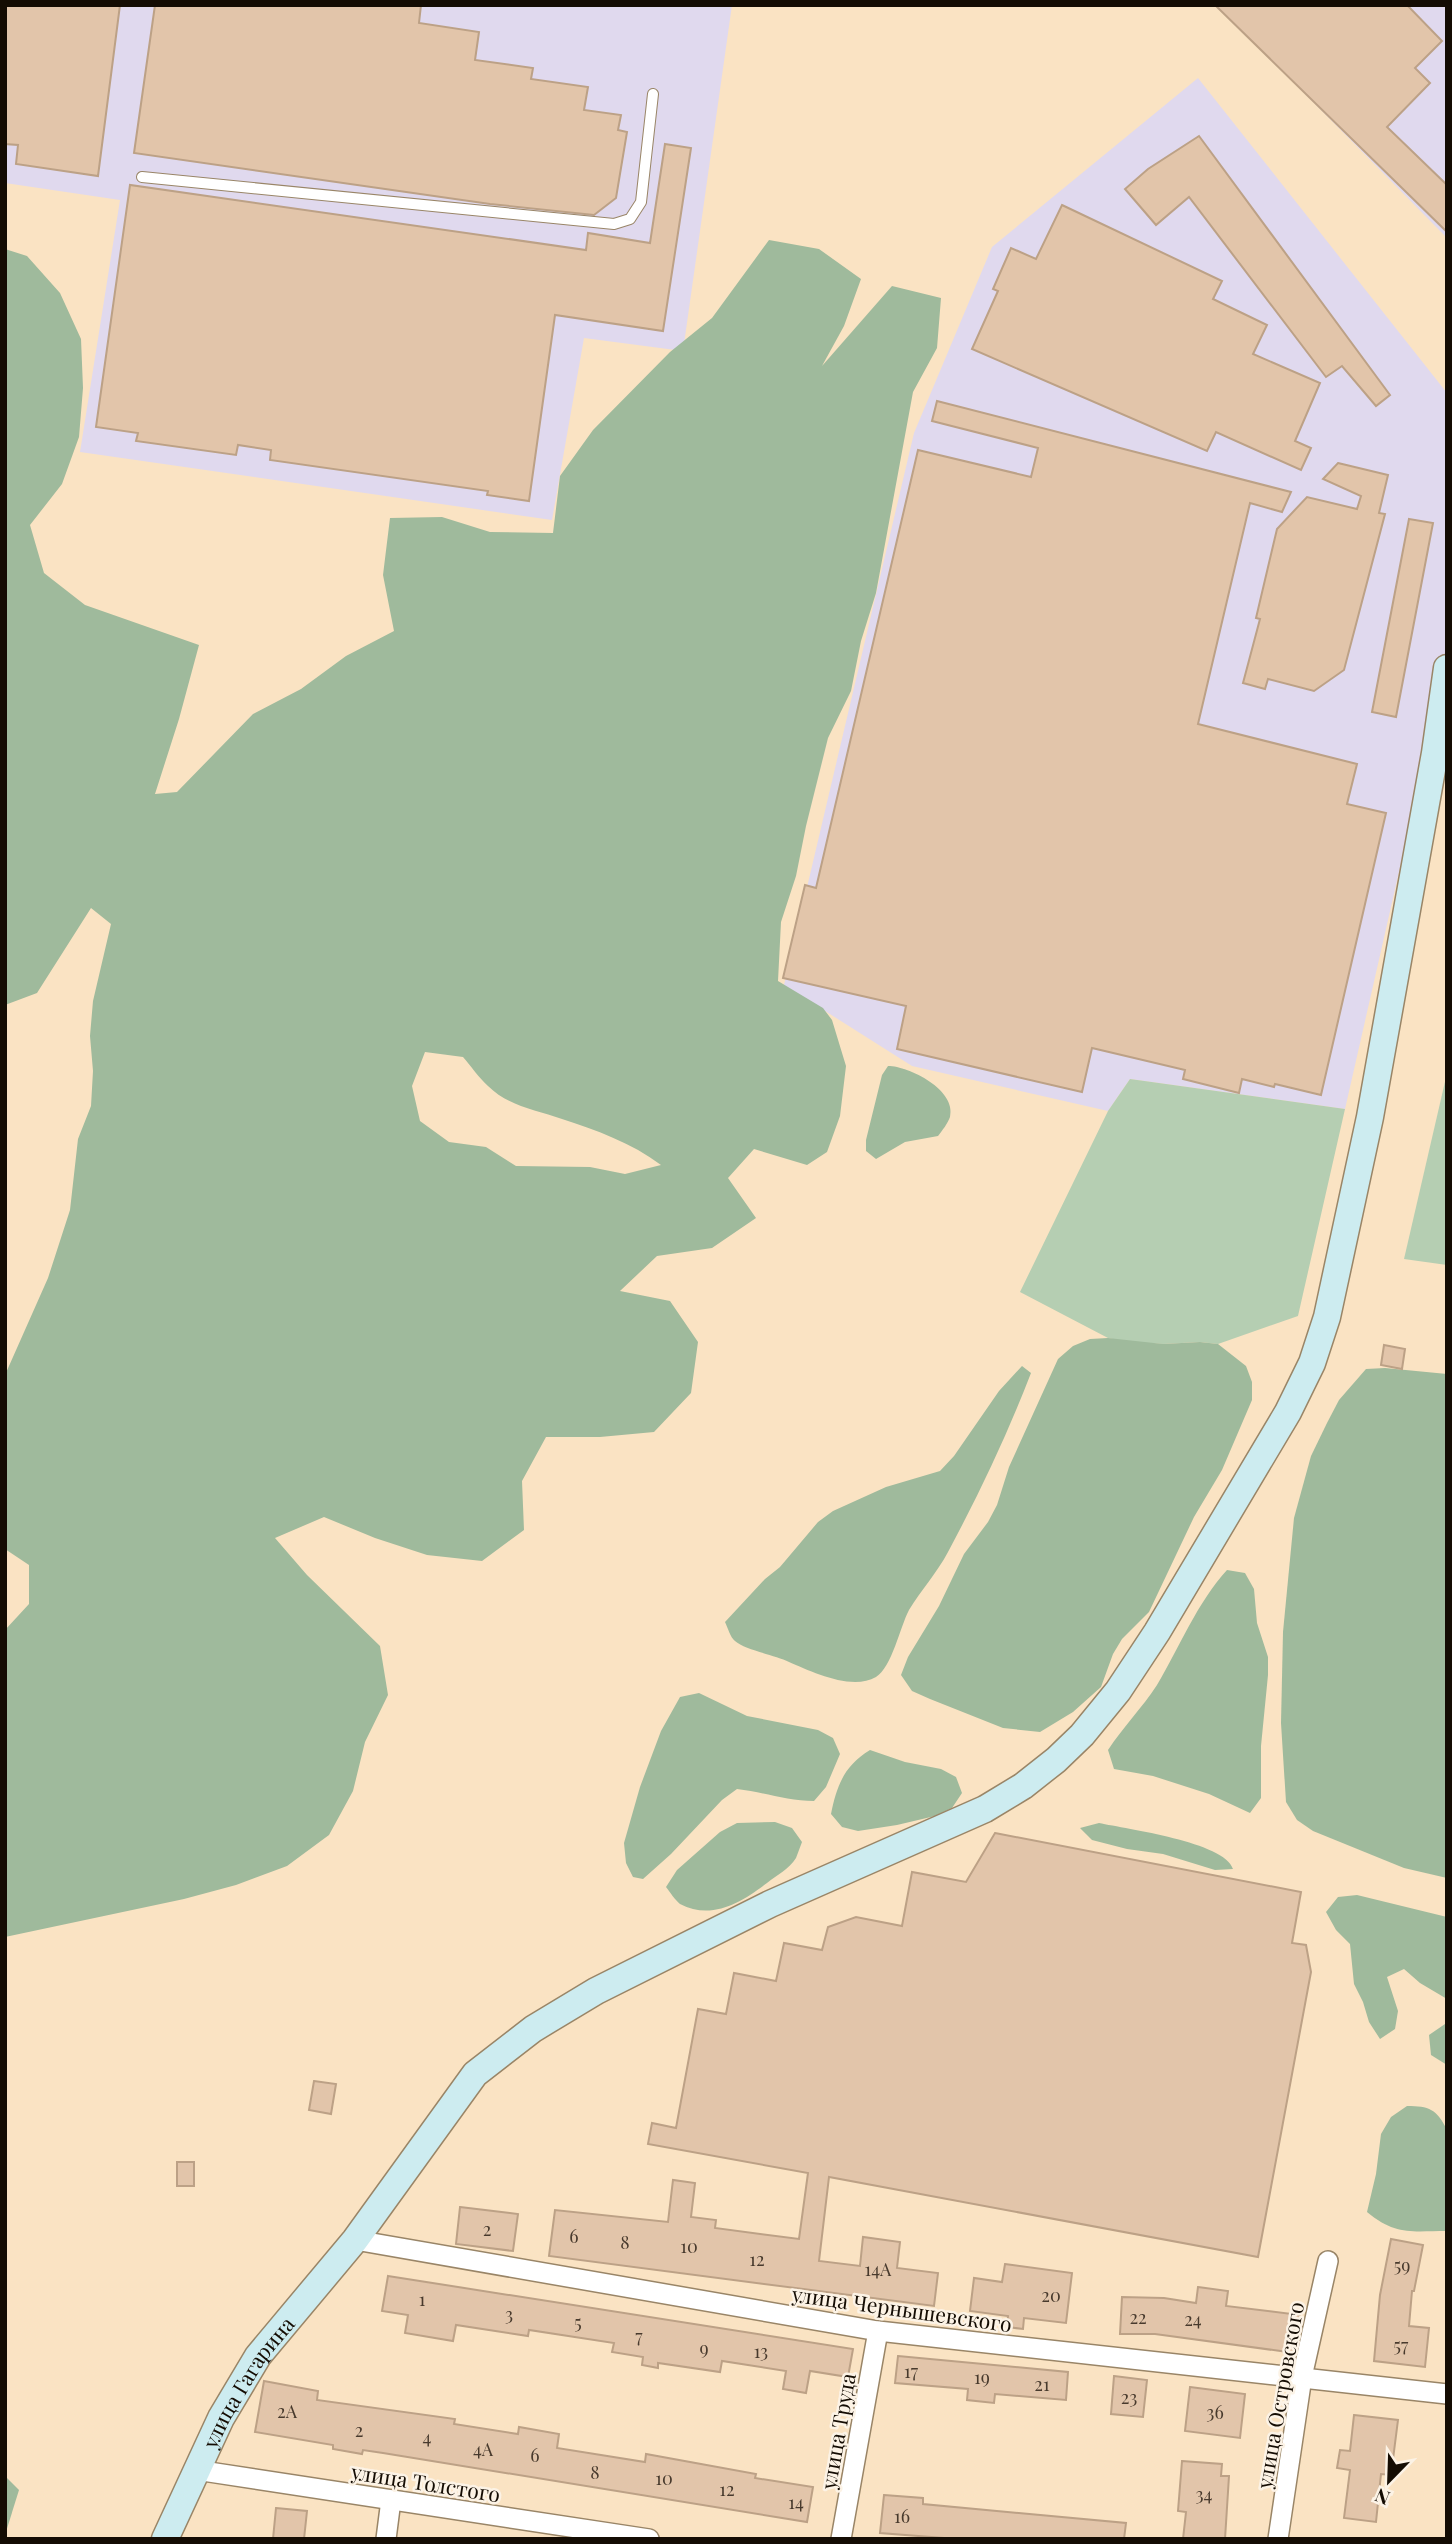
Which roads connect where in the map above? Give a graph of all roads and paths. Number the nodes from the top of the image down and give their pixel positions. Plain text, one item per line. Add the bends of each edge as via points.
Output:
1 (653, 94) dead end
2 (142, 177) dead end
3 (1447, 668) edge
4 (355, 2240) junction
5 (1328, 2261) dead end
6 (878, 2332) junction
7 (1302, 2377) junction
8 (1447, 2394) edge
9 (196, 2470) junction
10 (391, 2500) junction
11 (616, 2536) edge
12 (165, 2539) edge
13 (386, 2539) edge
14 (649, 2539) edge
15 (841, 2539) edge
16 (1278, 2539) edge

1 - 2 lane via 641,202 630,219 614,224
3 - 4 street, улица Гагарина via 1370,1117 1336,1280 1312,1363 1288,1412 1118,1691 1056,1760 985,1809 770,1904 596,1991 533,2029 475,2074
4 - 6 street, улица Чернышевского
4 - 9 street, улица Гагарина via 258,2356
5 - 7 street, улица Островского
6 - 7 street, улица Чернышевского
6 - 15 street, улица Труда
7 - 8 street, улица Чернышевского
7 - 16 street, улица Островского
9 - 10 street, улица Толстого
9 - 12 street, улица Гагарина
10 - 11 street, улица Толстого
10 - 13 street
11 - 14 street, улица Толстого

